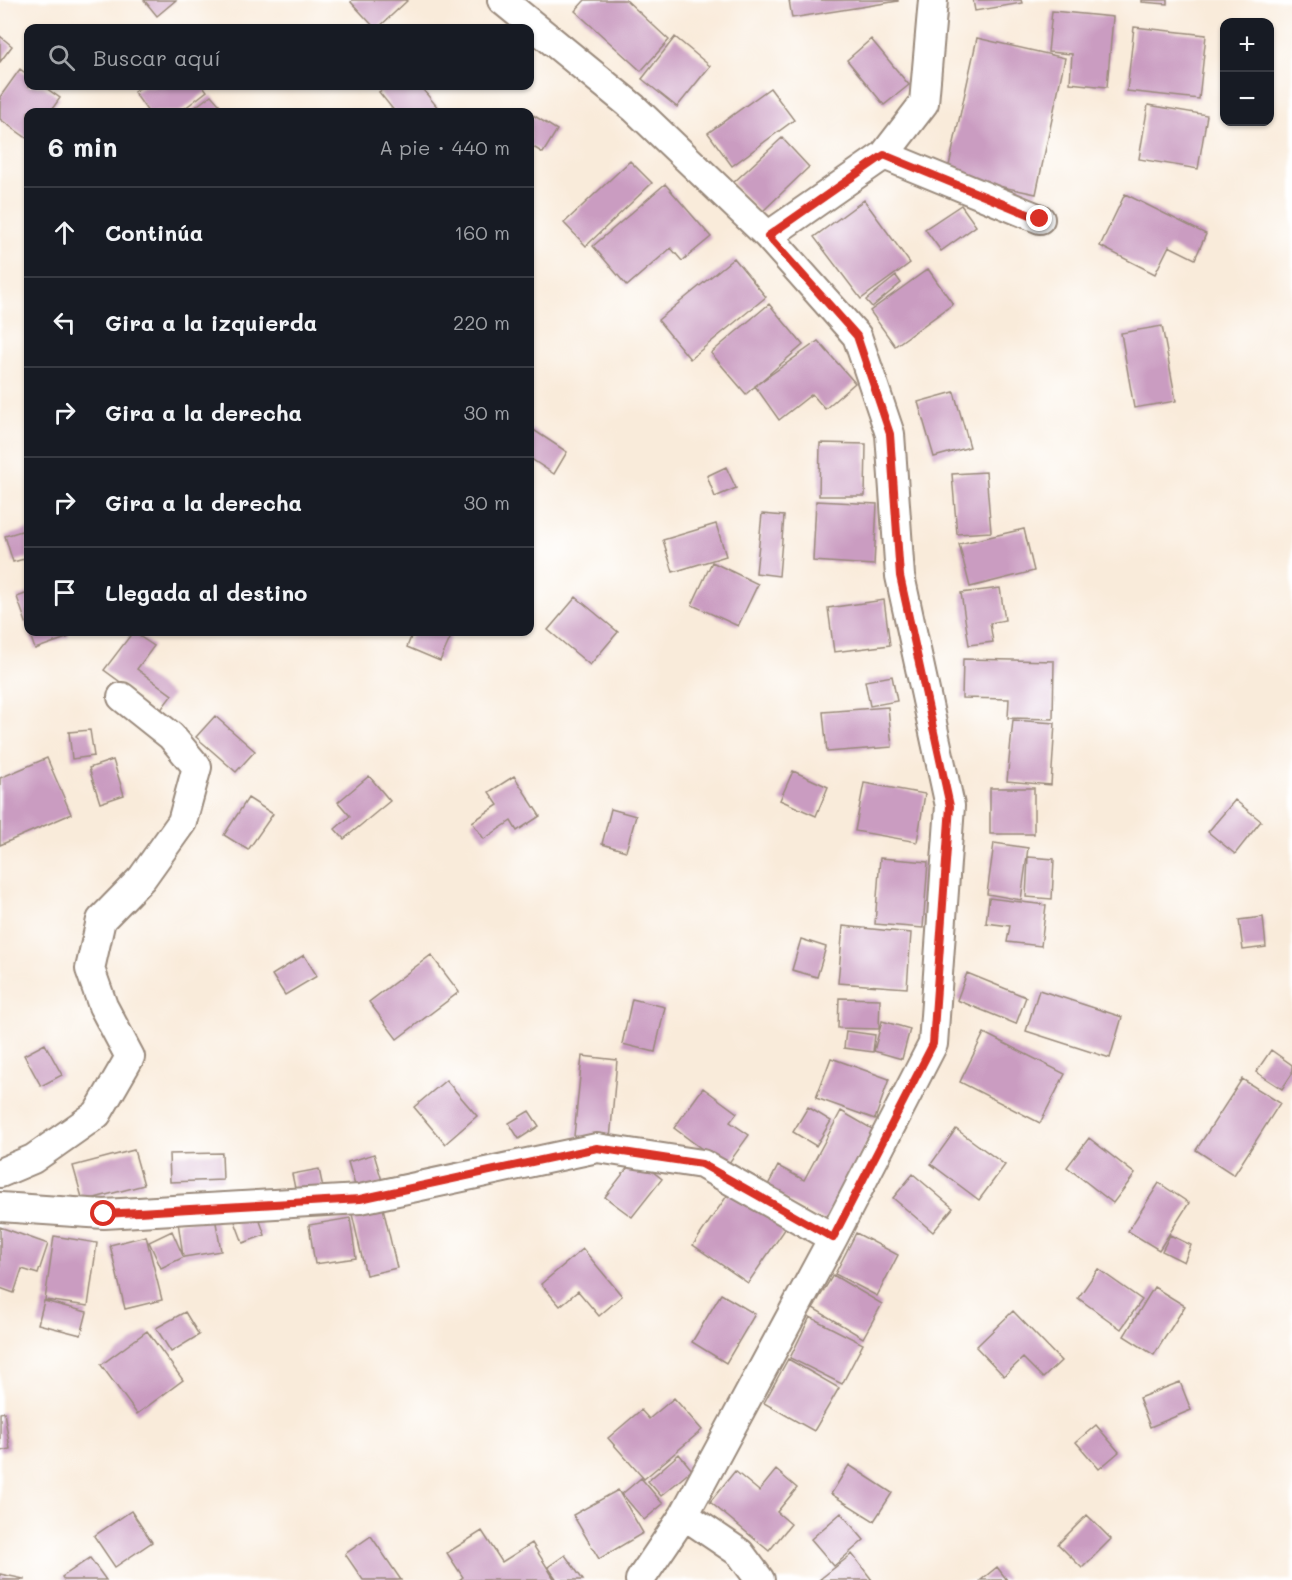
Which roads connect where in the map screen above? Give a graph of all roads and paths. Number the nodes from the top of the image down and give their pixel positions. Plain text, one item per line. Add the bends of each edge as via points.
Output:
1 (502, 0) edge
2 (933, 0) edge
3 (531, 24) edge
4 (534, 26) edge
5 (884, 155) junction
6 (1040, 219) dead end
7 (768, 236) junction
8 (122, 697) dead end
9 (0, 1173) edge
10 (0, 1207) edge
11 (833, 1238) junction
12 (684, 1515) junction
13 (640, 1580) edge
14 (760, 1580) edge

1 - 3 street
2 - 5 street via 924,103
4 - 7 street via 634,108
5 - 6 street
5 - 7 street
7 - 11 street via 857,336 890,434 900,576 950,806 933,1044
8 - 9 street via 171,736 197,767 182,822 142,878 101,920 90,969 103,1006 130,1057 97,1114 33,1159
10 - 11 street via 104,1214 360,1199 597,1148 702,1164
11 - 12 street
12 - 13 street
12 - 14 street via 740,1553

